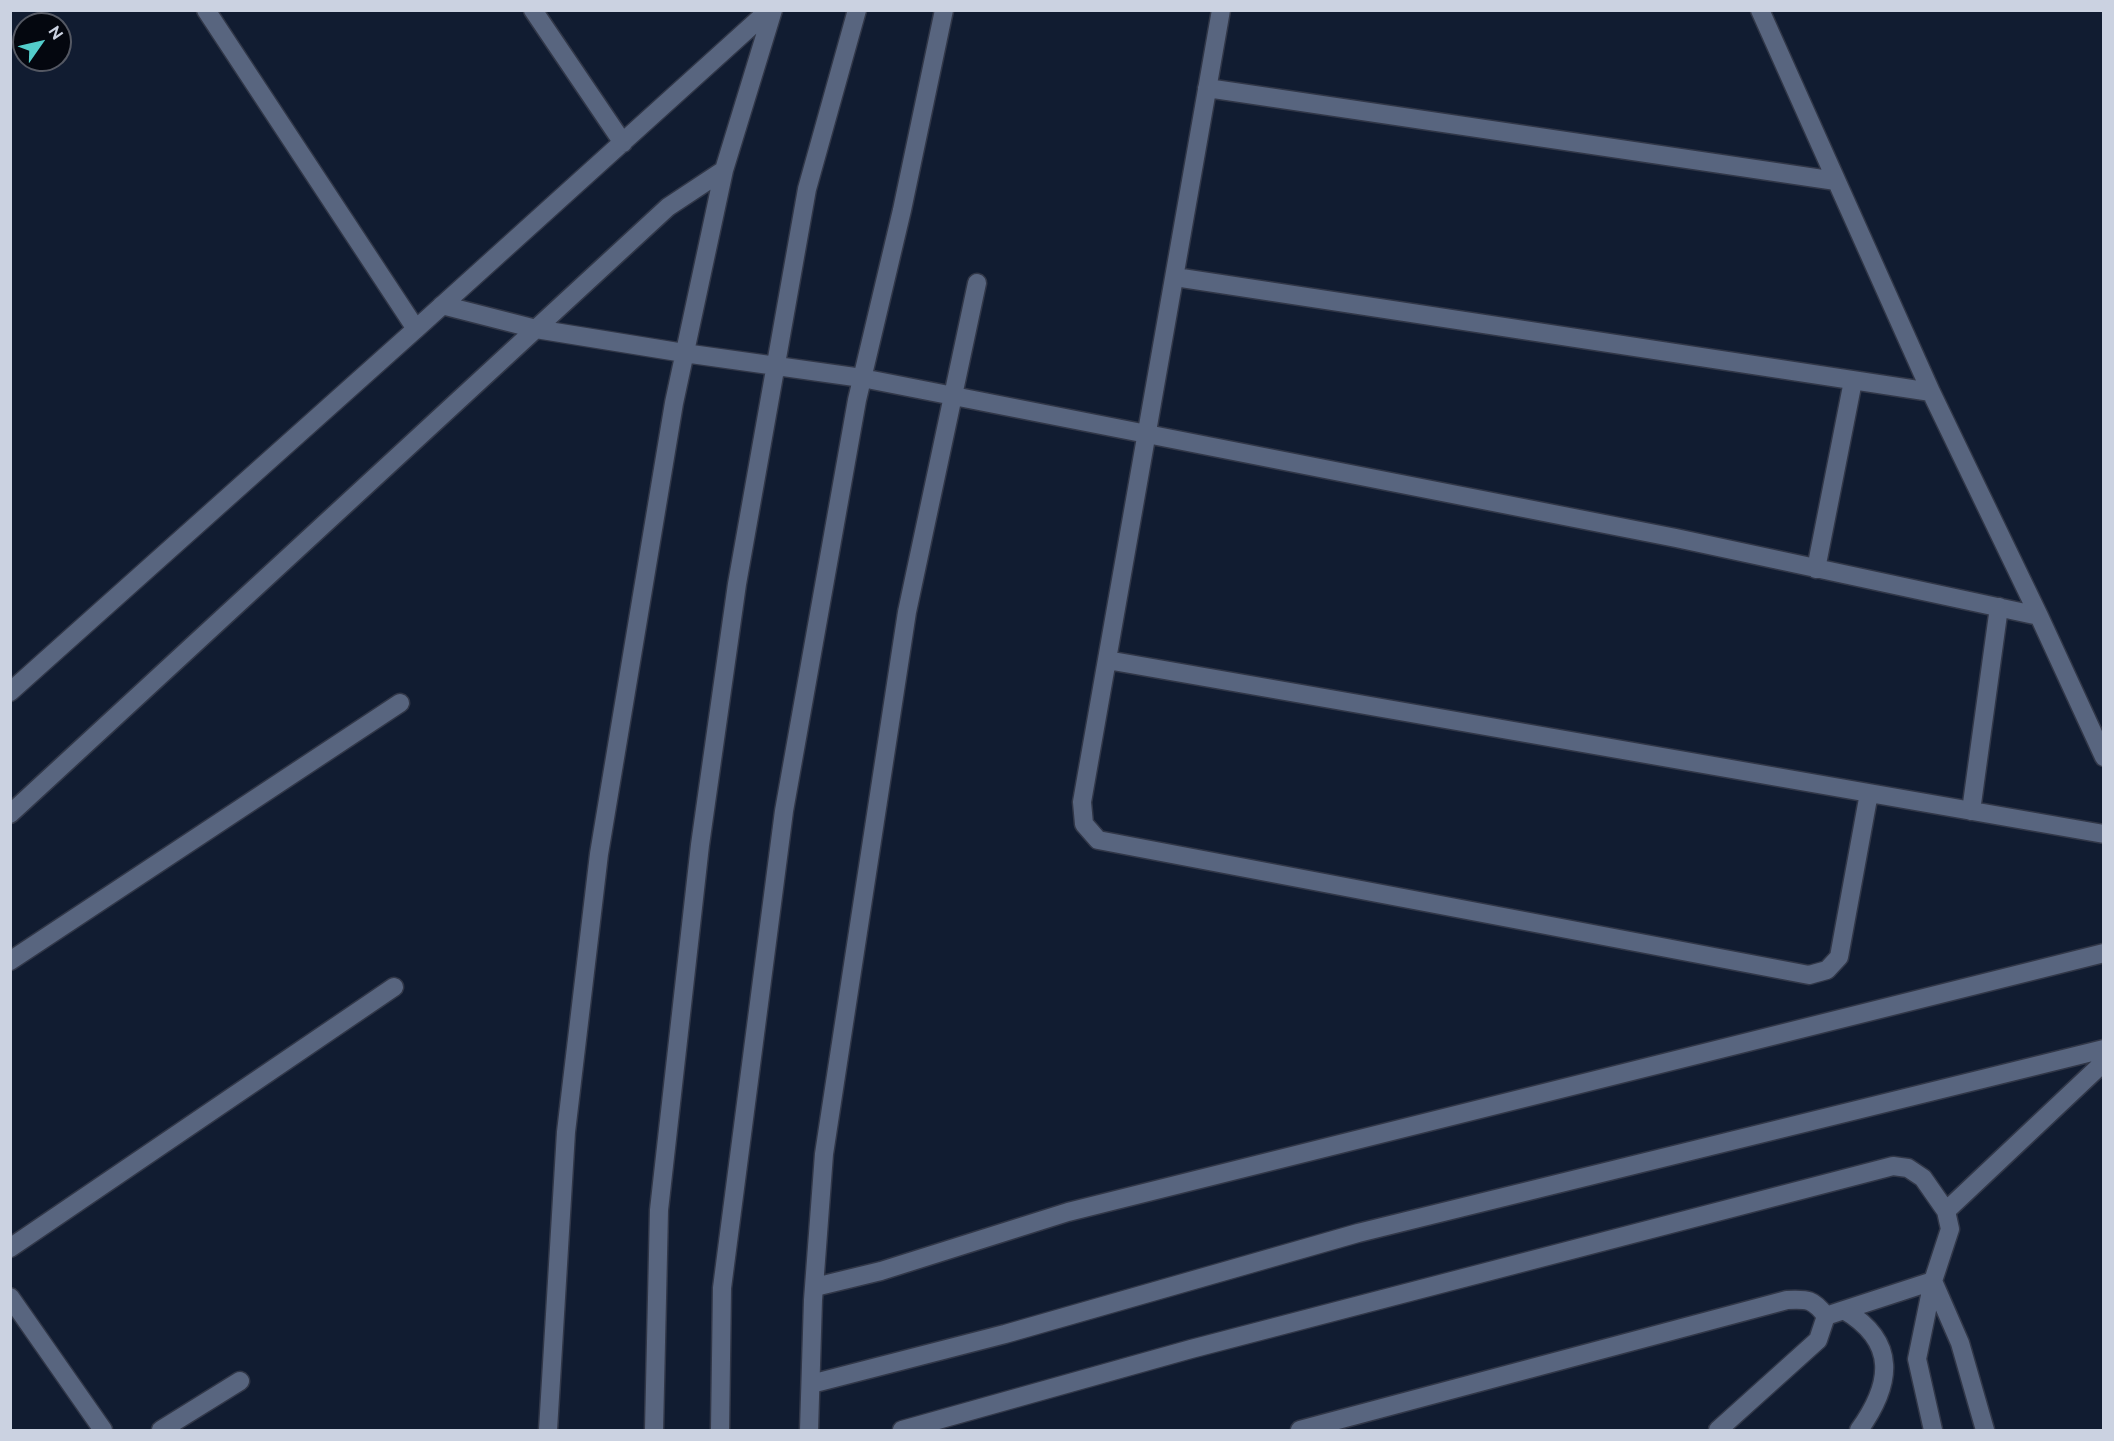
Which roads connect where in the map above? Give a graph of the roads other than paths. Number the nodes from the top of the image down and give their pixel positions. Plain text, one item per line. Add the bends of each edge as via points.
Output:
1 (206, 10) edge
2 (533, 10) edge
3 (771, 10) edge
4 (857, 10) edge
5 (944, 10) edge
6 (1221, 10) edge
7 (1760, 10) edge
8 (1207, 88) junction
9 (623, 143) junction
10 (724, 170) junction
11 (1836, 181) junction
12 (1175, 277) junction
13 (977, 283) dead end
14 (442, 306) junction
15 (416, 328) junction
16 (536, 328) junction
17 (684, 353) junction
18 (774, 364) junction
19 (862, 378) junction
20 (1853, 381) junction
21 (1931, 392) junction
22 (953, 396) junction
23 (1148, 434) junction
24 (1816, 568) junction
25 (1999, 607) junction
26 (2039, 616) junction
27 (1107, 660) junction
28 (10, 692) edge
29 (400, 703) dead end
30 (2103, 757) edge
31 (1869, 793) junction
32 (1971, 811) junction
33 (10, 814) edge
34 (2103, 834) edge
35 (2103, 953) edge
36 (10, 961) edge
37 (394, 987) dead end
38 (2103, 1049) edge
39 (2103, 1062) edge
40 (1946, 1211) junction
41 (10, 1248) edge
42 (1933, 1281) junction
43 (815, 1287) junction
44 (10, 1297) edge
45 (1844, 1310) junction
46 (1826, 1316) junction
47 (240, 1381) dead end
48 (810, 1384) junction
49 (104, 1431) edge
50 (161, 1431) edge
51 (548, 1431) edge
52 (654, 1431) edge
53 (720, 1431) edge
54 (809, 1431) edge
55 (902, 1431) edge
56 (1300, 1431) edge
57 (1718, 1431) edge
58 (1859, 1431) edge
59 (1934, 1431) edge
60 (1985, 1431) edge

1 - 15 street
2 - 9 street
3 - 9 street
3 - 10 street
4 - 18 street via 807,189
5 - 19 street
6 - 8 street
7 - 11 street
8 - 11 street
8 - 12 street
9 - 14 street
10 - 16 street via 668,207
10 - 17 street
11 - 21 street
12 - 20 street
12 - 23 street
13 - 22 street
14 - 15 street
14 - 16 street
15 - 28 street
16 - 17 street
16 - 33 street
17 - 18 street
17 - 51 street via 599,854 566,1132
18 - 19 street
18 - 52 street via 737,584 696,880 659,1210
19 - 22 street
19 - 53 street via 784,811 722,1288
20 - 21 street
20 - 24 street
21 - 26 street
22 - 23 street
22 - 43 street via 907,612 824,1154
23 - 24 street
23 - 27 street
24 - 25 street
25 - 26 street
25 - 32 street
26 - 30 street
27 - 31 street
27 - 31 street via 1082,802 1084,824 1098,840 1809,975 1827,970 1839,957
29 - 36 street
31 - 32 street
32 - 34 street
35 - 43 street via 1068,1212
37 - 41 street
38 - 48 street via 1358,1233 1016,1331
39 - 40 street
40 - 42 street via 1950,1229
40 - 55 street via 1923,1178 1908,1168 1893,1166 1191,1349
42 - 45 street
42 - 59 street via 1917,1359
42 - 60 street via 1960,1343
43 - 48 street
44 - 49 street
45 - 46 street
45 - 58 street via 1869,1328 1881,1345 1884,1360 1880,1396
46 - 56 street via 1816,1303 1787,1300
46 - 57 street via 1818,1340
47 - 50 street
48 - 54 street

